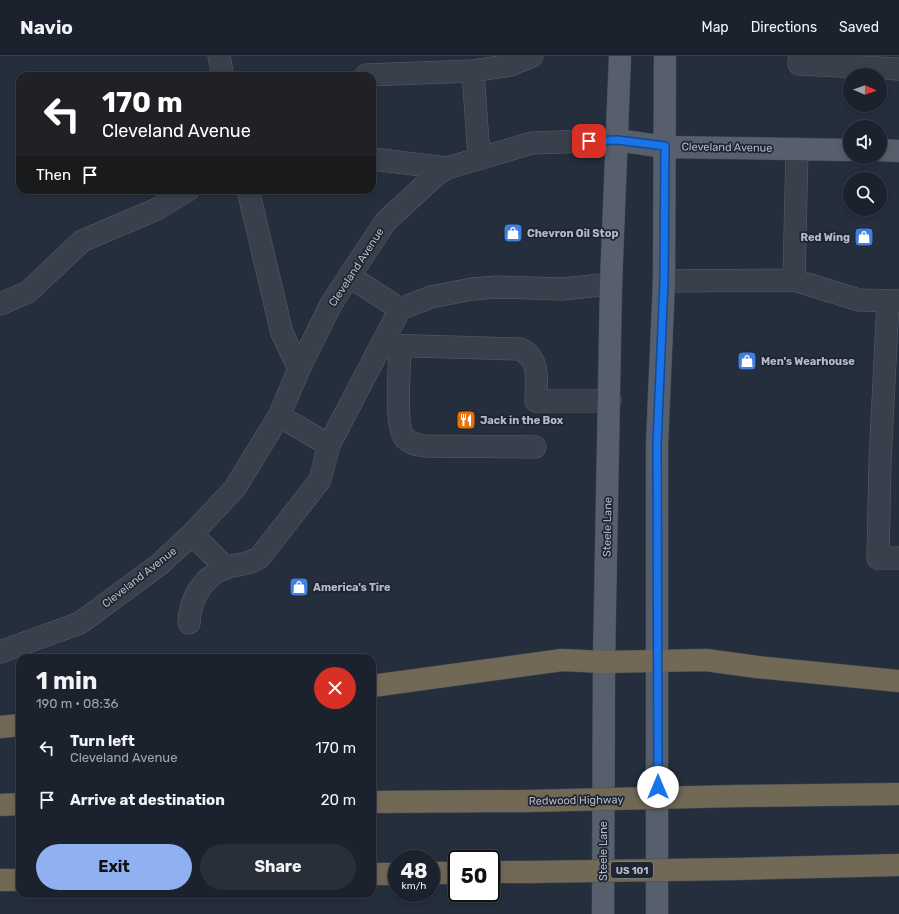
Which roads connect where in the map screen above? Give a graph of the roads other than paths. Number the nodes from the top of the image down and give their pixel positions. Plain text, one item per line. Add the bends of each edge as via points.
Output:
1 (219, 56) edge
2 (532, 56) edge
3 (620, 56) edge
4 (665, 56) edge
5 (800, 56) edge
6 (392, 65) edge
7 (899, 69) edge
8 (474, 71) junction
9 (222, 72) edge
10 (374, 72) edge
11 (617, 140) junction
12 (665, 146) junction
13 (797, 148) junction
14 (843, 150) edge
15 (887, 150) edge
16 (899, 151) edge
17 (479, 158) junction
18 (376, 159) edge
19 (447, 168) junction
20 (181, 194) edge
21 (249, 194) edge
22 (349, 276) junction
23 (794, 280) junction
24 (664, 281) junction
25 (611, 284) junction
26 (894, 301) edge
27 (0, 304) edge
28 (400, 309) junction
29 (391, 345) junction
30 (299, 369) junction
31 (610, 401) junction
32 (279, 416) junction
33 (329, 445) junction
34 (535, 447) dead end
35 (192, 534) junction
36 (899, 558) edge
37 (226, 568) junction
38 (189, 623) dead end
39 (0, 652) edge
40 (604, 662) junction
41 (658, 662) junction
42 (899, 681) edge
43 (376, 685) edge
44 (16, 725) edge
45 (0, 727) edge
46 (899, 794) edge
47 (376, 802) edge
48 (16, 804) edge
49 (0, 805) edge
50 (899, 865) edge
51 (500, 872) edge
52 (376, 874) edge
53 (388, 874) edge
54 (0, 880) edge
55 (16, 880) edge
56 (603, 914) edge
57 (657, 914) edge

1 - 9 street
2 - 8 street via 511,65
3 - 11 main road, Steele Lane
4 - 12 main road
5 - 7 street via 799,64
6 - 8 street
6 - 10 street
8 - 17 street
11 - 12 main road, Cleveland Avenue
11 - 17 street, Cleveland Avenue via 532,142
11 - 25 main road, Steele Lane
12 - 13 main road, Cleveland Avenue
12 - 24 main road
13 - 14 main road, Cleveland Avenue
13 - 23 street
15 - 16 main road
17 - 19 street, Cleveland Avenue
18 - 19 street
19 - 22 street, Cleveland Avenue via 386,221
20 - 27 street via 157,209 82,241 28,292
21 - 30 street via 280,326
22 - 28 street
22 - 30 street, Cleveland Avenue via 331,304
23 - 24 street
23 - 26 street via 859,300
24 - 41 main road via 657,444
25 - 28 street via 562,289 472,289 431,297
25 - 31 main road, Steele Lane
26 - 36 street via 880,462 878,558
28 - 29 street
29 - 31 street via 520,349 535,363 536,401
29 - 33 street
29 - 34 street via 399,422 405,438 414,444 426,446
30 - 32 street, Cleveland Avenue
31 - 40 main road, Steele Lane
32 - 33 street
32 - 35 street, Cleveland Avenue via 235,488
33 - 37 street via 320,480 260,557 247,564
35 - 37 street
35 - 39 street, Cleveland Avenue via 160,564 80,622
37 - 38 street via 216,573 198,590
40 - 41 highway
40 - 43 highway via 562,660
40 - 56 main road, Steele Lane
41 - 42 highway via 706,660
41 - 57 main road
44 - 45 highway
46 - 47 highway, Redwood Highway, bridge
48 - 49 highway
50 - 51 highway, US 101, bridge
52 - 53 highway
54 - 55 highway

